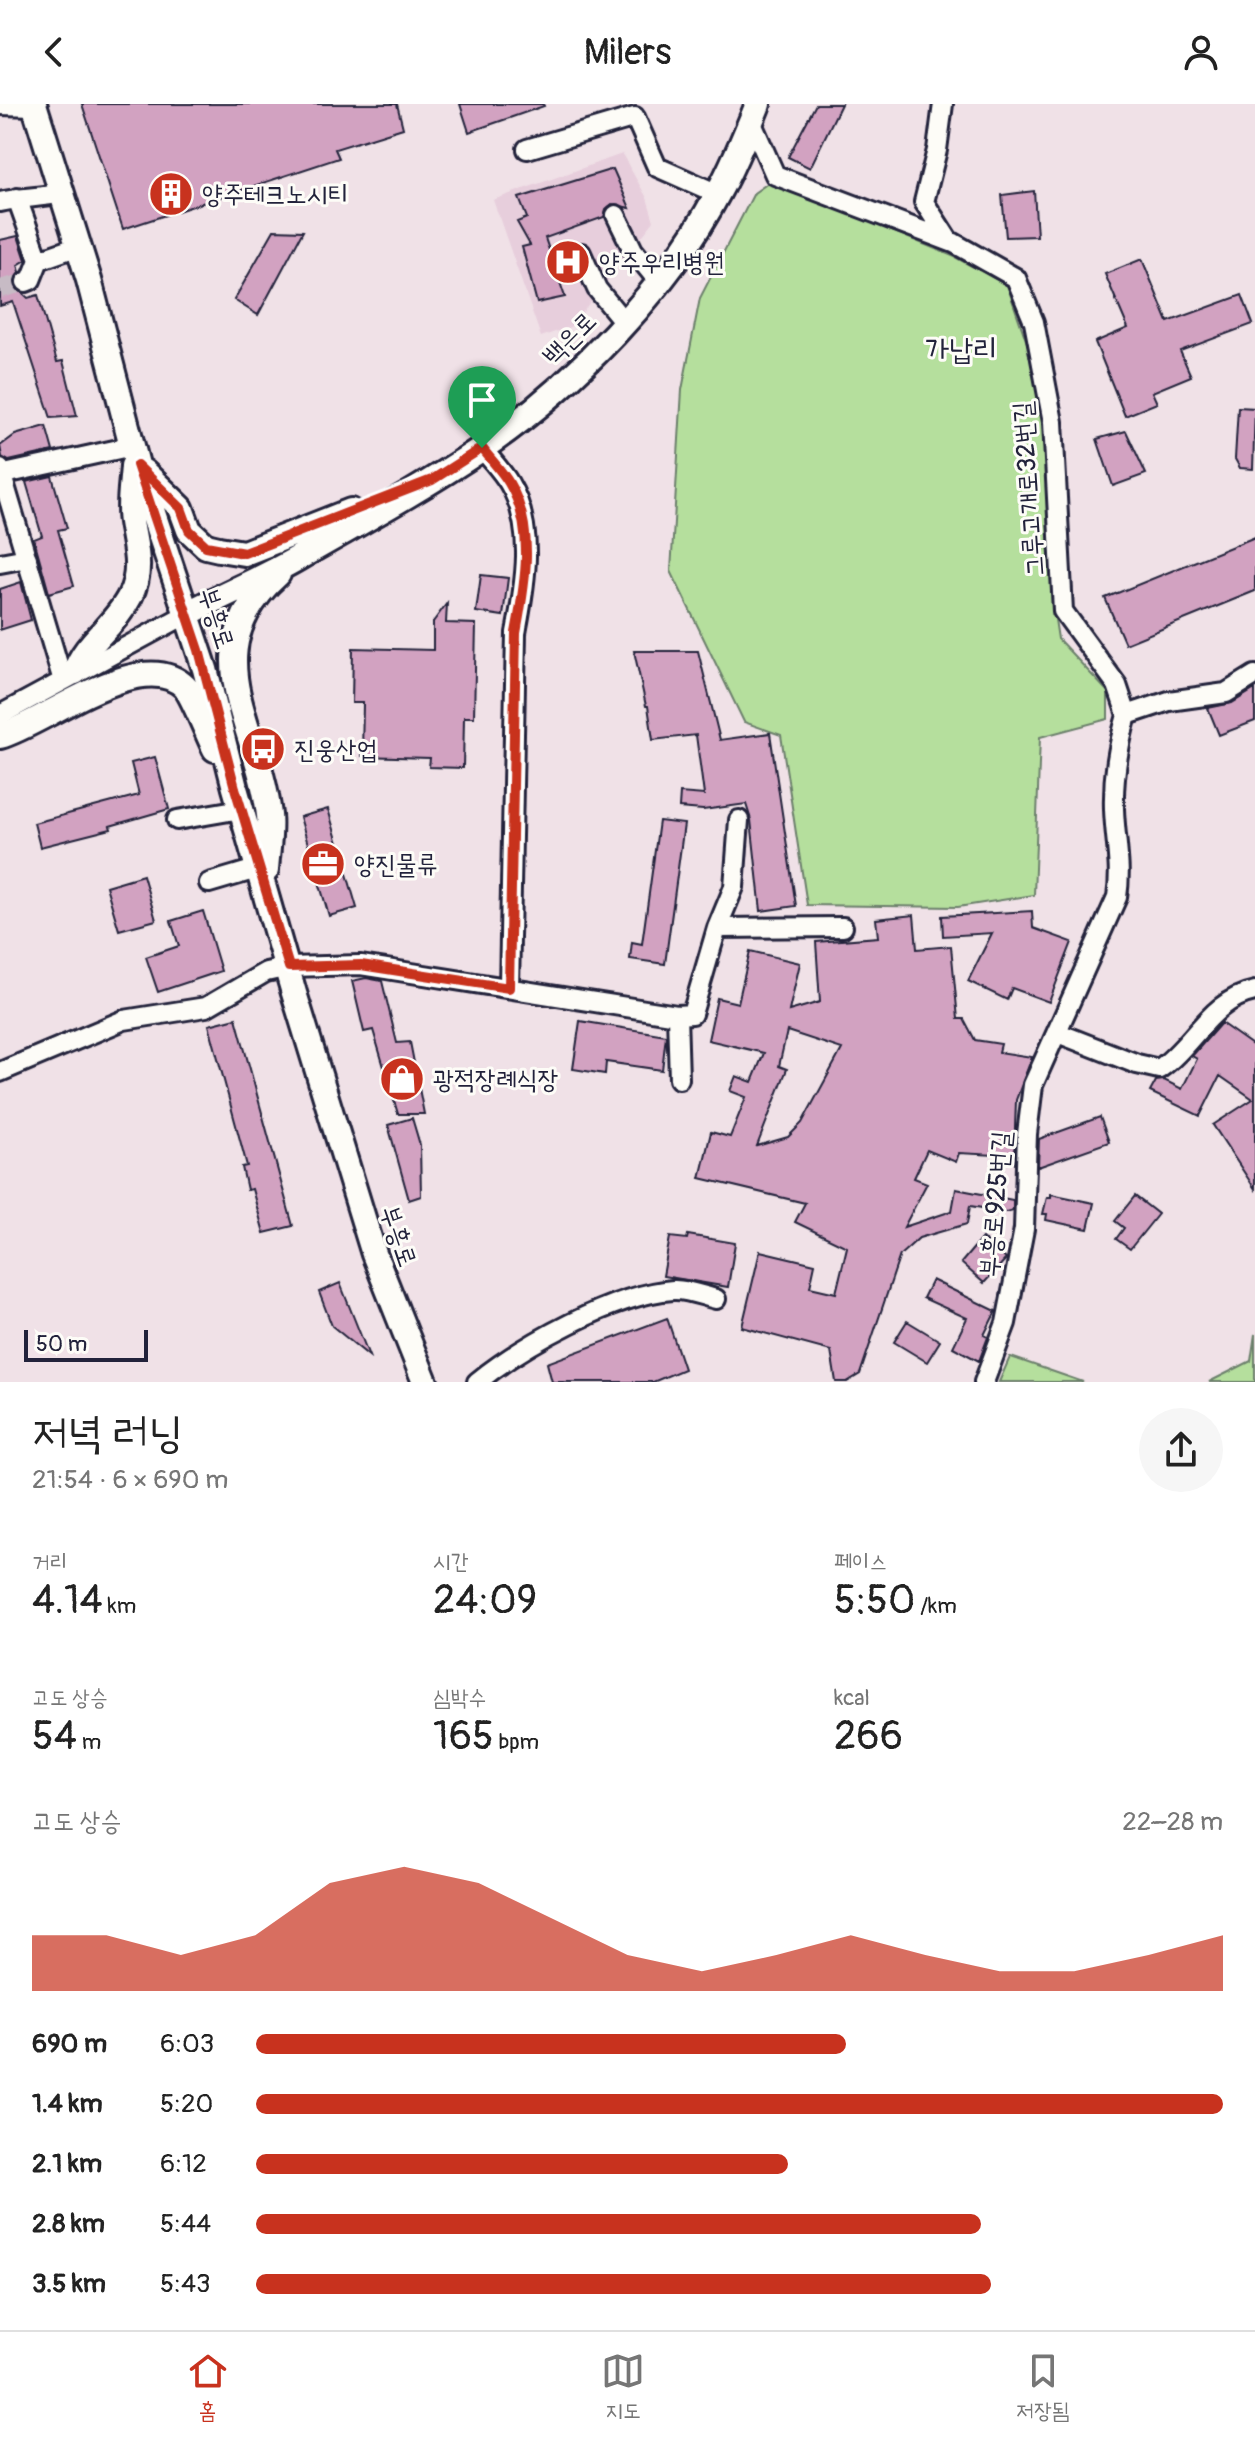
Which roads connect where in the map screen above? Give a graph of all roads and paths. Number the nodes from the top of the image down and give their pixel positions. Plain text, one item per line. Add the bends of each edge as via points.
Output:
1 (943, 104) edge
2 (0, 105) edge
3 (34, 105) edge
4 (755, 112) edge
5 (527, 149) dead end
6 (62, 193) junction
7 (718, 194) junction
8 (8, 200) edge
9 (616, 215) dead end
10 (949, 241) junction
11 (79, 246) junction
12 (581, 253) dead end
13 (39, 260) junction
14 (658, 281) junction
15 (26, 282) tunnel mouth
16 (624, 322) junction
17 (482, 448) junction
18 (133, 452) junction
19 (1, 473) edge
20 (432, 480) junction
21 (299, 557) junction
22 (27, 558) junction
23 (0, 563) edge
24 (185, 615) junction
25 (205, 669) junction
26 (1255, 675) edge
27 (69, 676) junction
28 (0, 715) edge
29 (1127, 715) junction
30 (243, 716) junction
31 (0, 736) edge
32 (238, 798) junction
33 (177, 820) dead end
34 (739, 820) dead end
35 (262, 876) junction
36 (209, 883) dead end
37 (843, 927) dead end
38 (717, 928) junction
39 (289, 967) junction
40 (509, 988) junction
41 (1255, 991) edge
42 (677, 1015) junction
43 (1058, 1033) junction
44 (0, 1072) edge
45 (679, 1079) dead end
46 (716, 1299) dead end
47 (422, 1378) edge
48 (477, 1382) edge
49 (984, 1382) edge

1 - 10 street via 924,202
2 - 3 street
3 - 6 main road, 부흥로
4 - 7 main road, 백은로
4 - 10 street, 그루고개로32번길 via 775,175
5 - 7 street via 635,117 657,167
6 - 8 street
6 - 11 main road, 부흥로
7 - 14 main road, 백은로
8 - 13 street
9 - 14 street via 633,250
10 - 29 street, 그루고개로32번길 via 1016,278 1034,322 1053,422 1063,611 1117,685
11 - 13 street
11 - 18 main road, 부흥로
12 - 16 street via 597,289
13 - 15 street
14 - 16 main road, 백은로
16 - 17 main road, 백은로 via 573,375
17 - 20 main road, 백은로
17 - 40 street via 511,485 524,527 526,580 516,633
18 - 19 street via 119,449
18 - 20 main road via 206,546 244,553
18 - 24 main road, 부흥로
18 - 27 main road via 130,520 139,551 131,594
19 - 22 street
20 - 21 main road, 백은로
21 - 24 main road, 백은로
21 - 30 main road via 260,591 235,633 234,668
22 - 23 street
22 - 27 street
24 - 25 main road, 부흥로
24 - 27 street, 백은로
25 - 30 main road
25 - 32 main road, 부흥로
26 - 29 street via 1226,693 1169,701
27 - 28 street, 백은로
29 - 43 street, 부흥로925번길 via 1115,759 1114,811 1122,870 1117,897
30 - 35 main road via 270,816
31 - 32 main road via 87,692 141,676 164,677 186,688
32 - 33 street
32 - 35 main road, 부흥로
34 - 38 street via 734,887
35 - 36 street
35 - 39 main road, 부흥로
37 - 38 street
38 - 42 street via 692,1014
39 - 40 street via 361,965
39 - 44 street via 266,972 206,1007 124,1020
39 - 47 main road, 부흥로 via 374,1254
40 - 42 street
41 - 43 street via 1240,994 1212,1013 1176,1057 1159,1069
42 - 45 street
43 - 49 street, 부흥로925번길 via 1033,1085 1024,1229 1006,1323
46 - 48 street via 676,1289 634,1298 543,1336

